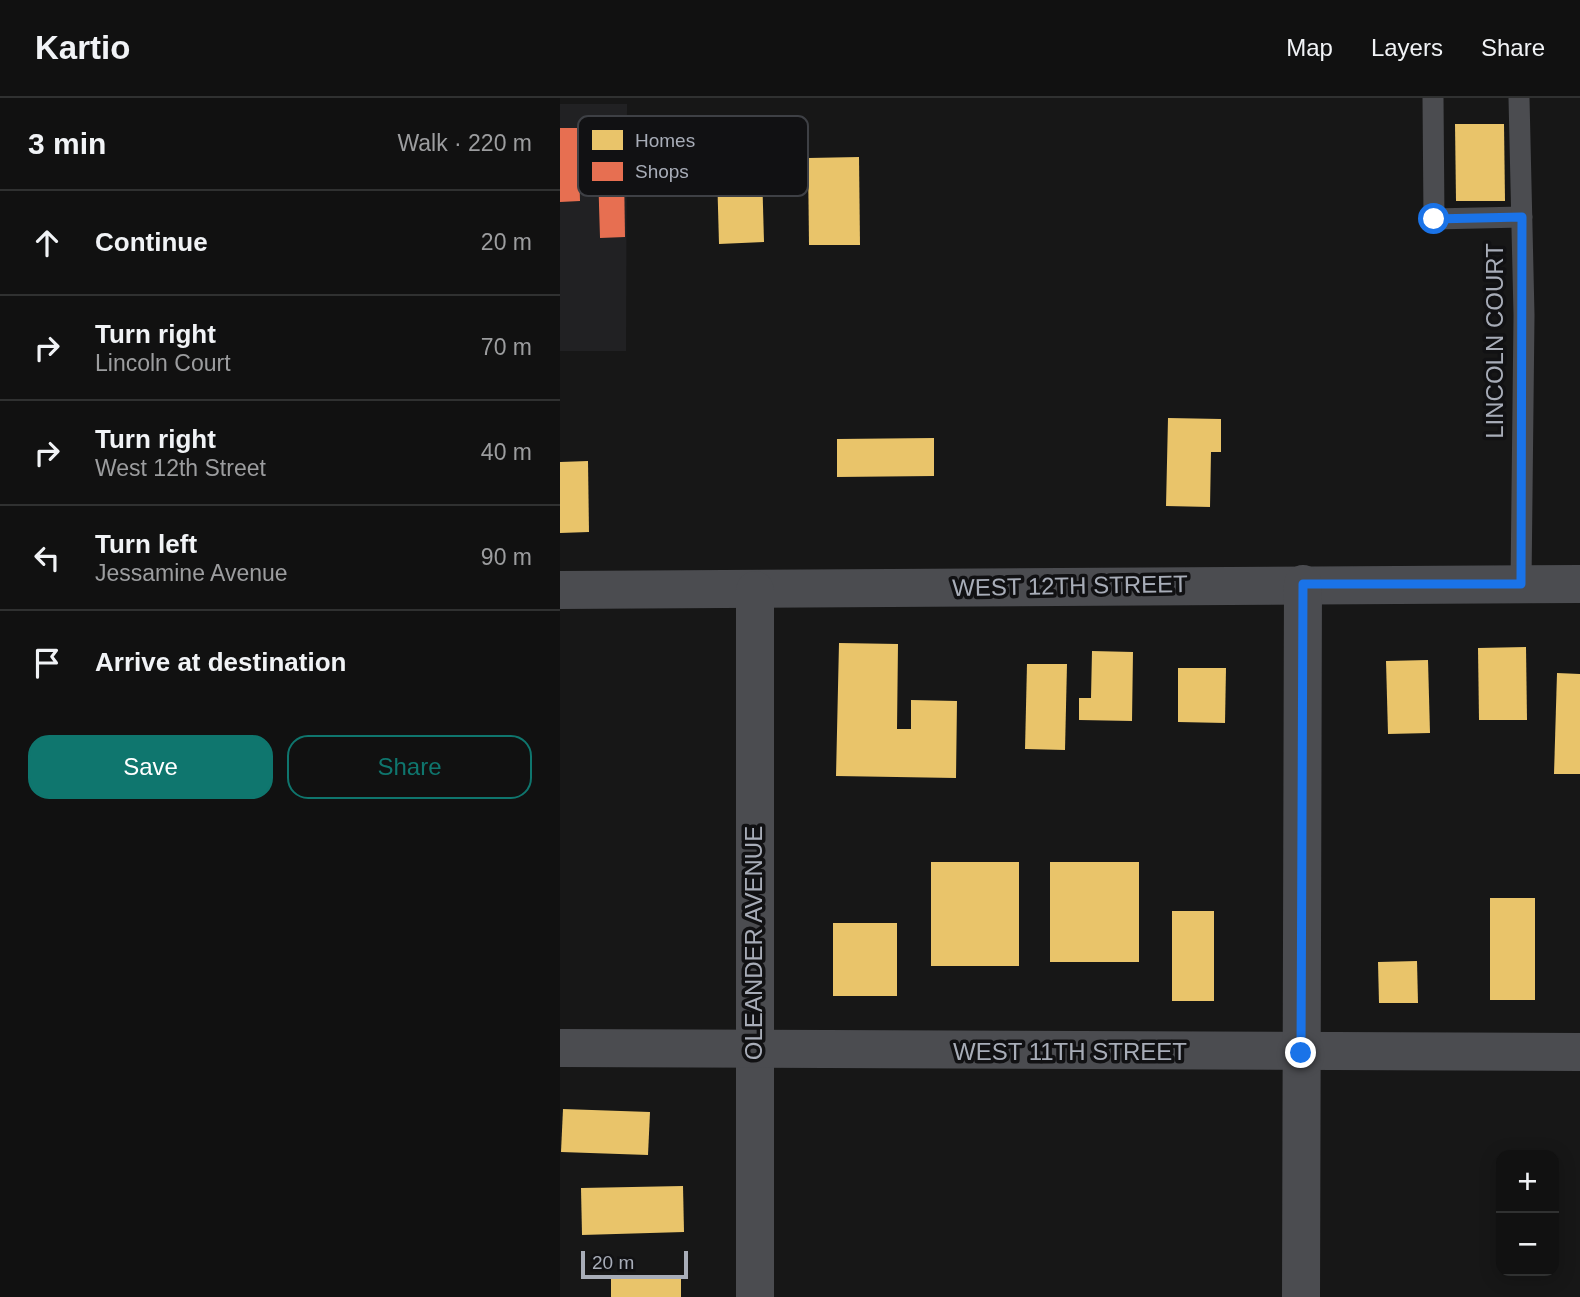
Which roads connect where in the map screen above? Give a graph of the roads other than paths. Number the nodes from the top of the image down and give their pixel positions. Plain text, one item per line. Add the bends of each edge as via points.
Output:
1 (1433, 98) edge
2 (1519, 98) edge
3 (1522, 217) junction
4 (1303, 584) junction
5 (1521, 584) junction
6 (1580, 584) edge
7 (560, 590) edge
8 (755, 590) junction
9 (560, 1048) edge
10 (753, 1050) junction
11 (1580, 1052) edge
12 (1301, 1053) junction
13 (755, 1297) edge
14 (1301, 1297) edge

1 - 3 lane via 1434,219
2 - 3 lane, LINCOLN COURT
3 - 5 lane, LINCOLN COURT
4 - 5 street, WEST 12TH STREET
4 - 8 street, WEST 12TH STREET
4 - 12 street
5 - 6 street, WEST 12TH STREET
7 - 8 street, WEST 12TH STREET
8 - 10 street, OLEANDER AVENUE
9 - 10 street, WEST 11TH STREET
10 - 12 street, WEST 11TH STREET
10 - 13 street, OLEANDER AVENUE
11 - 12 street, WEST 11TH STREET
12 - 14 street

